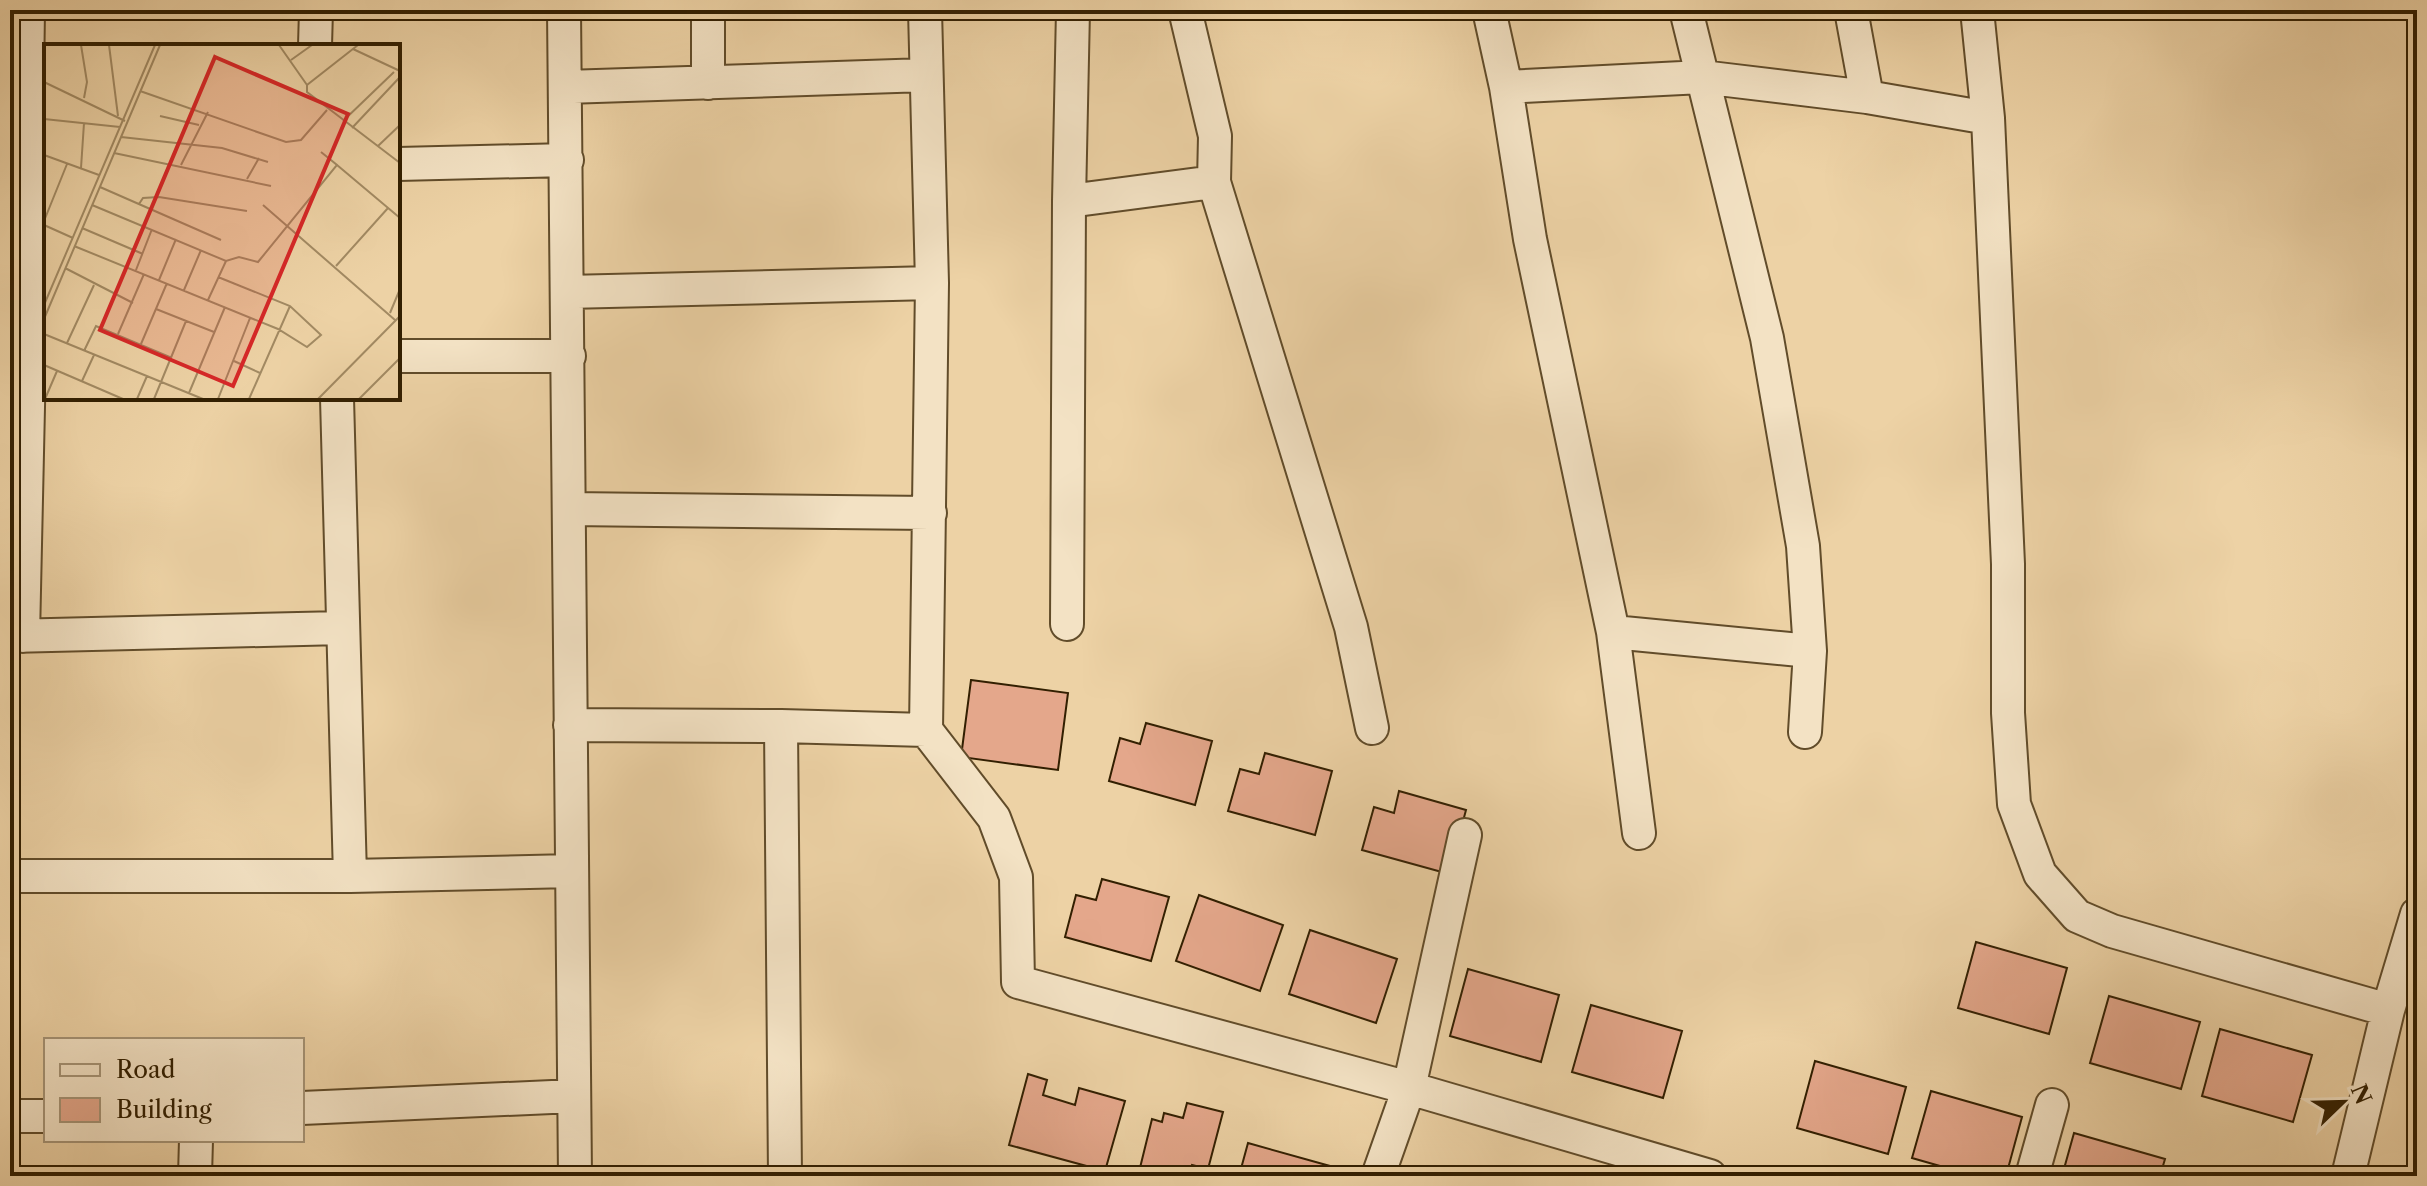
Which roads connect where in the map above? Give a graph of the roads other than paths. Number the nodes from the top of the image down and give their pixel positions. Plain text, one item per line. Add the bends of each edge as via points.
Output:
1 (28, 10) edge
2 (316, 10) edge
3 (564, 10) edge
4 (708, 10) edge
5 (925, 10) edge
6 (1073, 10) edge
7 (1185, 10) edge
8 (1489, 10) edge
9 (1686, 10) edge
10 (1851, 10) edge
11 (1977, 10) edge
12 (315, 44) edge
13 (926, 75) junction
14 (1702, 77) junction
15 (708, 83) junction
16 (566, 87) junction
17 (1506, 87) junction
18 (1867, 97) junction
19 (1988, 118) junction
20 (36, 152) edge
21 (567, 160) junction
22 (400, 164) edge
23 (1214, 182) junction
24 (1069, 201) junction
25 (932, 283) junction
26 (567, 292) junction
27 (400, 356) edge
28 (569, 356) junction
29 (37, 361) edge
30 (337, 400) edge
31 (570, 509) junction
32 (930, 513) junction
33 (1067, 624) dead end
34 (342, 628) junction
35 (1613, 632) junction
36 (16, 636) edge
37 (1810, 651) junction
38 (570, 725) junction
39 (781, 726) junction
40 (1372, 728) dead end
41 (926, 730) junction
42 (1805, 732) dead end
43 (1639, 833) dead end
44 (1465, 835) dead end
45 (572, 871) junction
46 (10, 876) edge
47 (350, 876) junction
48 (2417, 914) edge
49 (2388, 1010) junction
50 (1409, 1088) junction
51 (574, 1096) junction
52 (2052, 1105) dead end
53 (304, 1108) edge
54 (10, 1116) edge
55 (44, 1116) edge
56 (196, 1142) edge
57 (2356, 1173) edge
58 (195, 1176) edge
59 (575, 1176) edge
60 (785, 1176) edge
61 (1378, 1176) edge
62 (1710, 1176) edge
63 (2032, 1176) edge

1 - 20 street
2 - 12 street
3 - 16 street
4 - 15 street
5 - 13 street
6 - 24 street
7 - 23 street via 1215,136
8 - 17 street
9 - 14 street
10 - 18 street
11 - 19 street
13 - 15 street
13 - 25 street
14 - 17 street
14 - 18 street
14 - 37 street via 1767,338 1803,546
15 - 16 street
16 - 21 street
17 - 35 street via 1530,239
18 - 19 street
19 - 49 street via 2014,804 2040,874 2077,916 2112,931
20 - 29 street
21 - 22 street
21 - 26 street
23 - 24 street
23 - 40 street via 1351,627
24 - 33 street
25 - 26 street
25 - 32 street
26 - 28 street
27 - 28 street
28 - 31 street
29 - 36 street
30 - 34 street
31 - 32 street
31 - 38 street
32 - 41 street
34 - 36 street
34 - 47 street
35 - 37 street
35 - 43 street
37 - 42 street
38 - 39 street
38 - 45 street
39 - 41 street
39 - 60 street
41 - 50 street via 994,818 1016,877 1018,982
44 - 50 street
45 - 47 street
45 - 51 street
46 - 47 street
48 - 49 street
49 - 57 street
50 - 61 street
50 - 62 street
51 - 53 street
51 - 59 street
52 - 63 street
54 - 55 street
56 - 58 street

